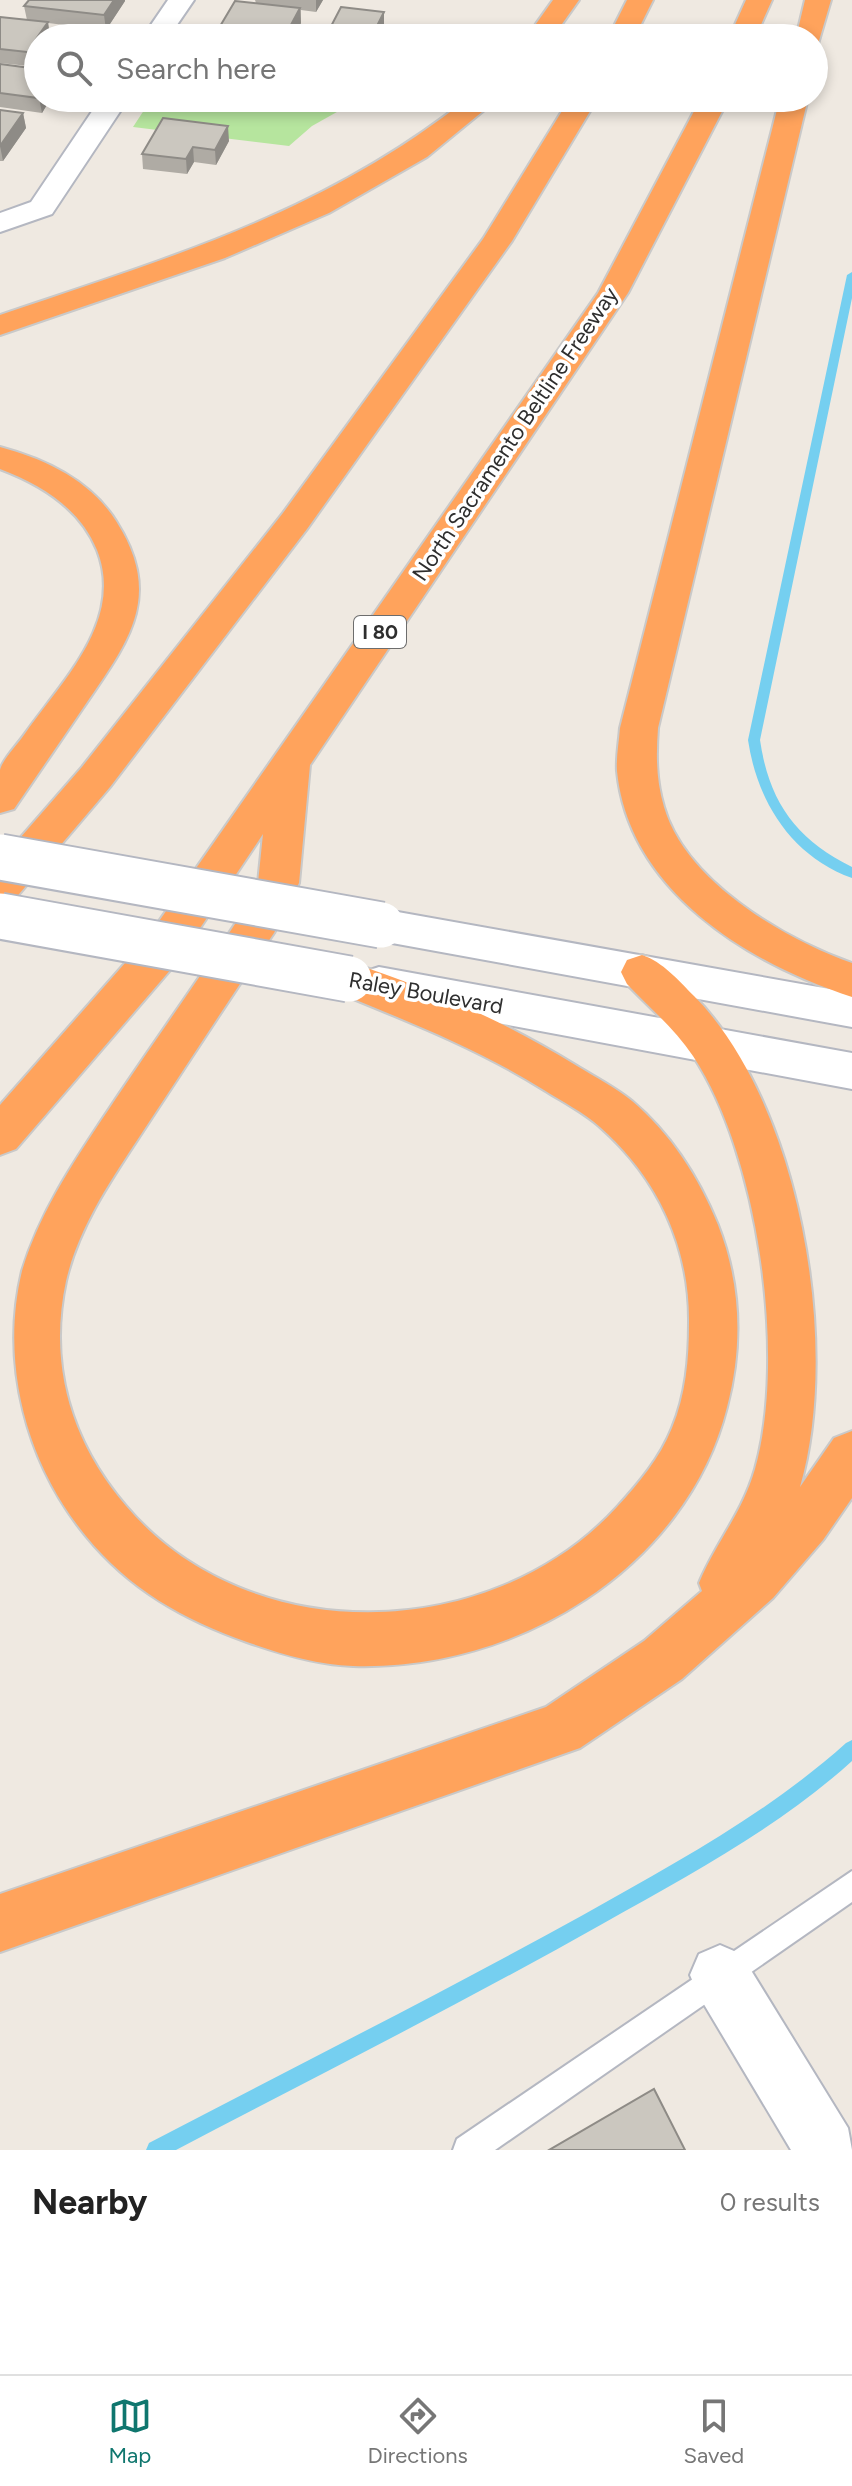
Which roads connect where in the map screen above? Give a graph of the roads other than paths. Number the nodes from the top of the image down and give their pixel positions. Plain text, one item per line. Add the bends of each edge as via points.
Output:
1 (181, 0) edge
2 (566, 0) edge
3 (640, 0) edge
4 (759, 0) edge
5 (818, 0) edge
6 (165, 24) edge
7 (549, 24) edge
8 (628, 24) edge
9 (748, 24) edge
10 (812, 24) edge
11 (106, 112) edge
12 (467, 112) edge
13 (575, 112) edge
14 (708, 112) edge
15 (791, 112) edge
16 (0, 223) edge
17 (0, 326) edge
18 (0, 458) edge
19 (291, 762) junction
20 (0, 799) edge
21 (0, 857) edge
22 (0, 889) edge
23 (0, 916) edge
24 (642, 972) junction
25 (349, 979) junction
26 (852, 980) edge
27 (852, 1010) edge
28 (709, 1044) junction
29 (852, 1071) edge
30 (0, 1136) edge
31 (852, 1455) edge
32 (663, 1660) junction
33 (852, 1885) edge
34 (0, 1923) edge
35 (720, 1975) junction
36 (468, 2150) edge
37 (826, 2150) edge

1 - 6 main road
2 - 7 highway
3 - 8 highway
4 - 9 highway
5 - 10 highway
11 - 16 main road via 42,208
12 - 17 highway via 418,151 323,204 209,253
13 - 22 highway via 497,241 295,521 96,777
14 - 19 highway, North Sacramento Beltline Freeway / I 80 via 613,293
15 - 26 highway via 639,728 637,772 656,834 686,879 766,944
18 - 20 highway via 59,484 91,510 113,543 122,592 119,618 98,657
19 - 25 highway via 277,891 68,1210 43,1275 35,1346 44,1405 72,1474 109,1527 148,1564 219,1608 300,1633 358,1640 444,1633 499,1617 545,1597 596,1565 668,1488 702,1421 714,1375 717,1328 709,1260 683,1197 645,1142 612,1110 505,1044
19 - 30 highway, North Sacramento Beltline Freeway / I 80 via 163,949
21 - 24 main road, bridge
23 - 25 main road, Raley Boulevard, bridge
24 - 27 main road
24 - 28 highway
25 - 28 main road, Raley Boulevard
28 - 29 main road, Raley Boulevard
28 - 32 highway via 746,1113 766,1178 786,1281 793,1372 789,1427 767,1509 740,1563
31 - 32 highway via 805,1523 754,1580
32 - 34 highway via 561,1729
33 - 35 lane
35 - 36 lane
35 - 37 main road

